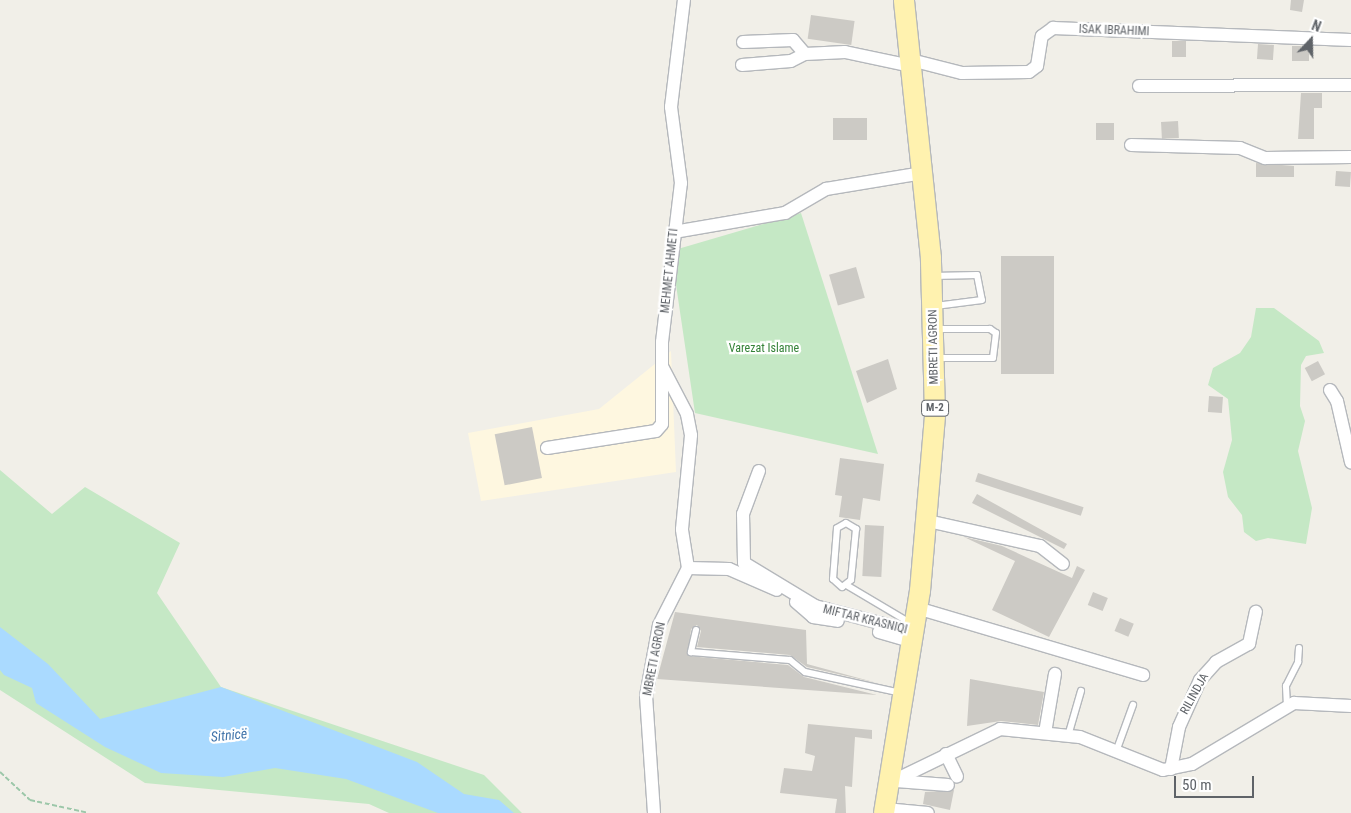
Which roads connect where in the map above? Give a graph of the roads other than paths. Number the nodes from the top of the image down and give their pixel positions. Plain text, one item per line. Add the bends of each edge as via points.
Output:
1 (684, 0) edge
2 (904, 0) edge
3 (1351, 40) edge
4 (743, 42) dead end
5 (805, 54) junction
6 (911, 63) junction
7 (742, 65) dead end
8 (1351, 85) edge
9 (1139, 86) dead end
10 (1131, 145) dead end
11 (1351, 157) edge
12 (923, 173) junction
13 (674, 232) junction
14 (932, 276) junction
15 (934, 306) junction
16 (934, 330) junction
17 (935, 358) junction
18 (662, 367) junction
19 (1330, 390) dead end
20 (547, 448) dead end
21 (1351, 462) edge
22 (759, 471) dead end
23 (928, 521) junction
24 (1064, 564) dead end
25 (688, 568) junction
26 (848, 586) junction
27 (1256, 612) dead end
28 (915, 627) junction
29 (696, 630) dead end
30 (1299, 648) dead end
31 (1055, 674) dead end
32 (1144, 675) dead end
33 (1081, 691) dead end
34 (904, 694) junction
35 (1133, 705) dead end
36 (1287, 706) junction
37 (1351, 706) edge
38 (1045, 733) junction
39 (1068, 736) junction
40 (1117, 749) junction
41 (946, 754) junction
42 (1171, 769) junction
43 (893, 782) junction
44 (884, 811) edge
45 (654, 813) edge
46 (928, 813) edge

1 - 13 street, MEHMET AHMETI via 671,107 681,183
2 - 6 main road, MBRETI AGRON / M-2
3 - 6 street, ISAK IBRAHIMI via 1053,28 1042,36 1037,66 1029,72 962,73
4 - 5 street via 793,40
5 - 6 street via 860,53
5 - 7 street via 791,62
6 - 12 main road, MBRETI AGRON / M-2
8 - 9 street
10 - 11 street via 1240,148 1265,158
12 - 13 street via 826,189 785,213
12 - 14 main road, MBRETI AGRON / M-2
13 - 18 street, MEHMET AHMETI
14 - 15 main road, MBRETI AGRON / M-2
14 - 15 lane via 977,274 982,300
15 - 16 main road, MBRETI AGRON / M-2
16 - 17 main road, MBRETI AGRON / M-2
16 - 17 lane via 990,329 996,333 993,358
17 - 23 main road, MBRETI AGRON / M-2
18 - 20 street, MEHMET AHMETI via 664,415 659,429
18 - 25 street via 687,414 691,435 682,529
19 - 21 street via 1341,414
22 - 28 street, MIFTAR KRASNIQI via 743,514 744,563 815,606
23 - 24 street via 1040,546
23 - 28 main road, MBRETI AGRON / M-2
25 - 28 street via 729,569 781,592 813,617
25 - 45 street, MBRETI AGRON via 659,625 646,696
26 - 26 lane via 836,585 833,579 837,528 846,522 856,530
26 - 28 lane
27 - 42 street, RILINDJA via 1249,644 1216,662 1200,680 1179,726
28 - 32 street
28 - 34 main road, MBRETI AGRON / M-2
29 - 34 lane via 691,652 790,660 805,672
30 - 36 lane via 1298,662 1286,686
31 - 38 street
33 - 39 lane
34 - 43 main road, MBRETI AGRON / M-2
35 - 40 lane
36 - 37 street via 1303,702
36 - 42 street via 1192,764
38 - 39 street
38 - 41 street via 990,731
39 - 40 street
40 - 42 street via 1154,768
41 - 43 street
41 - 43 street via 953,781
43 - 44 main road, MBRETI AGRON / M-2
44 - 46 street, MBRETI AGRON

